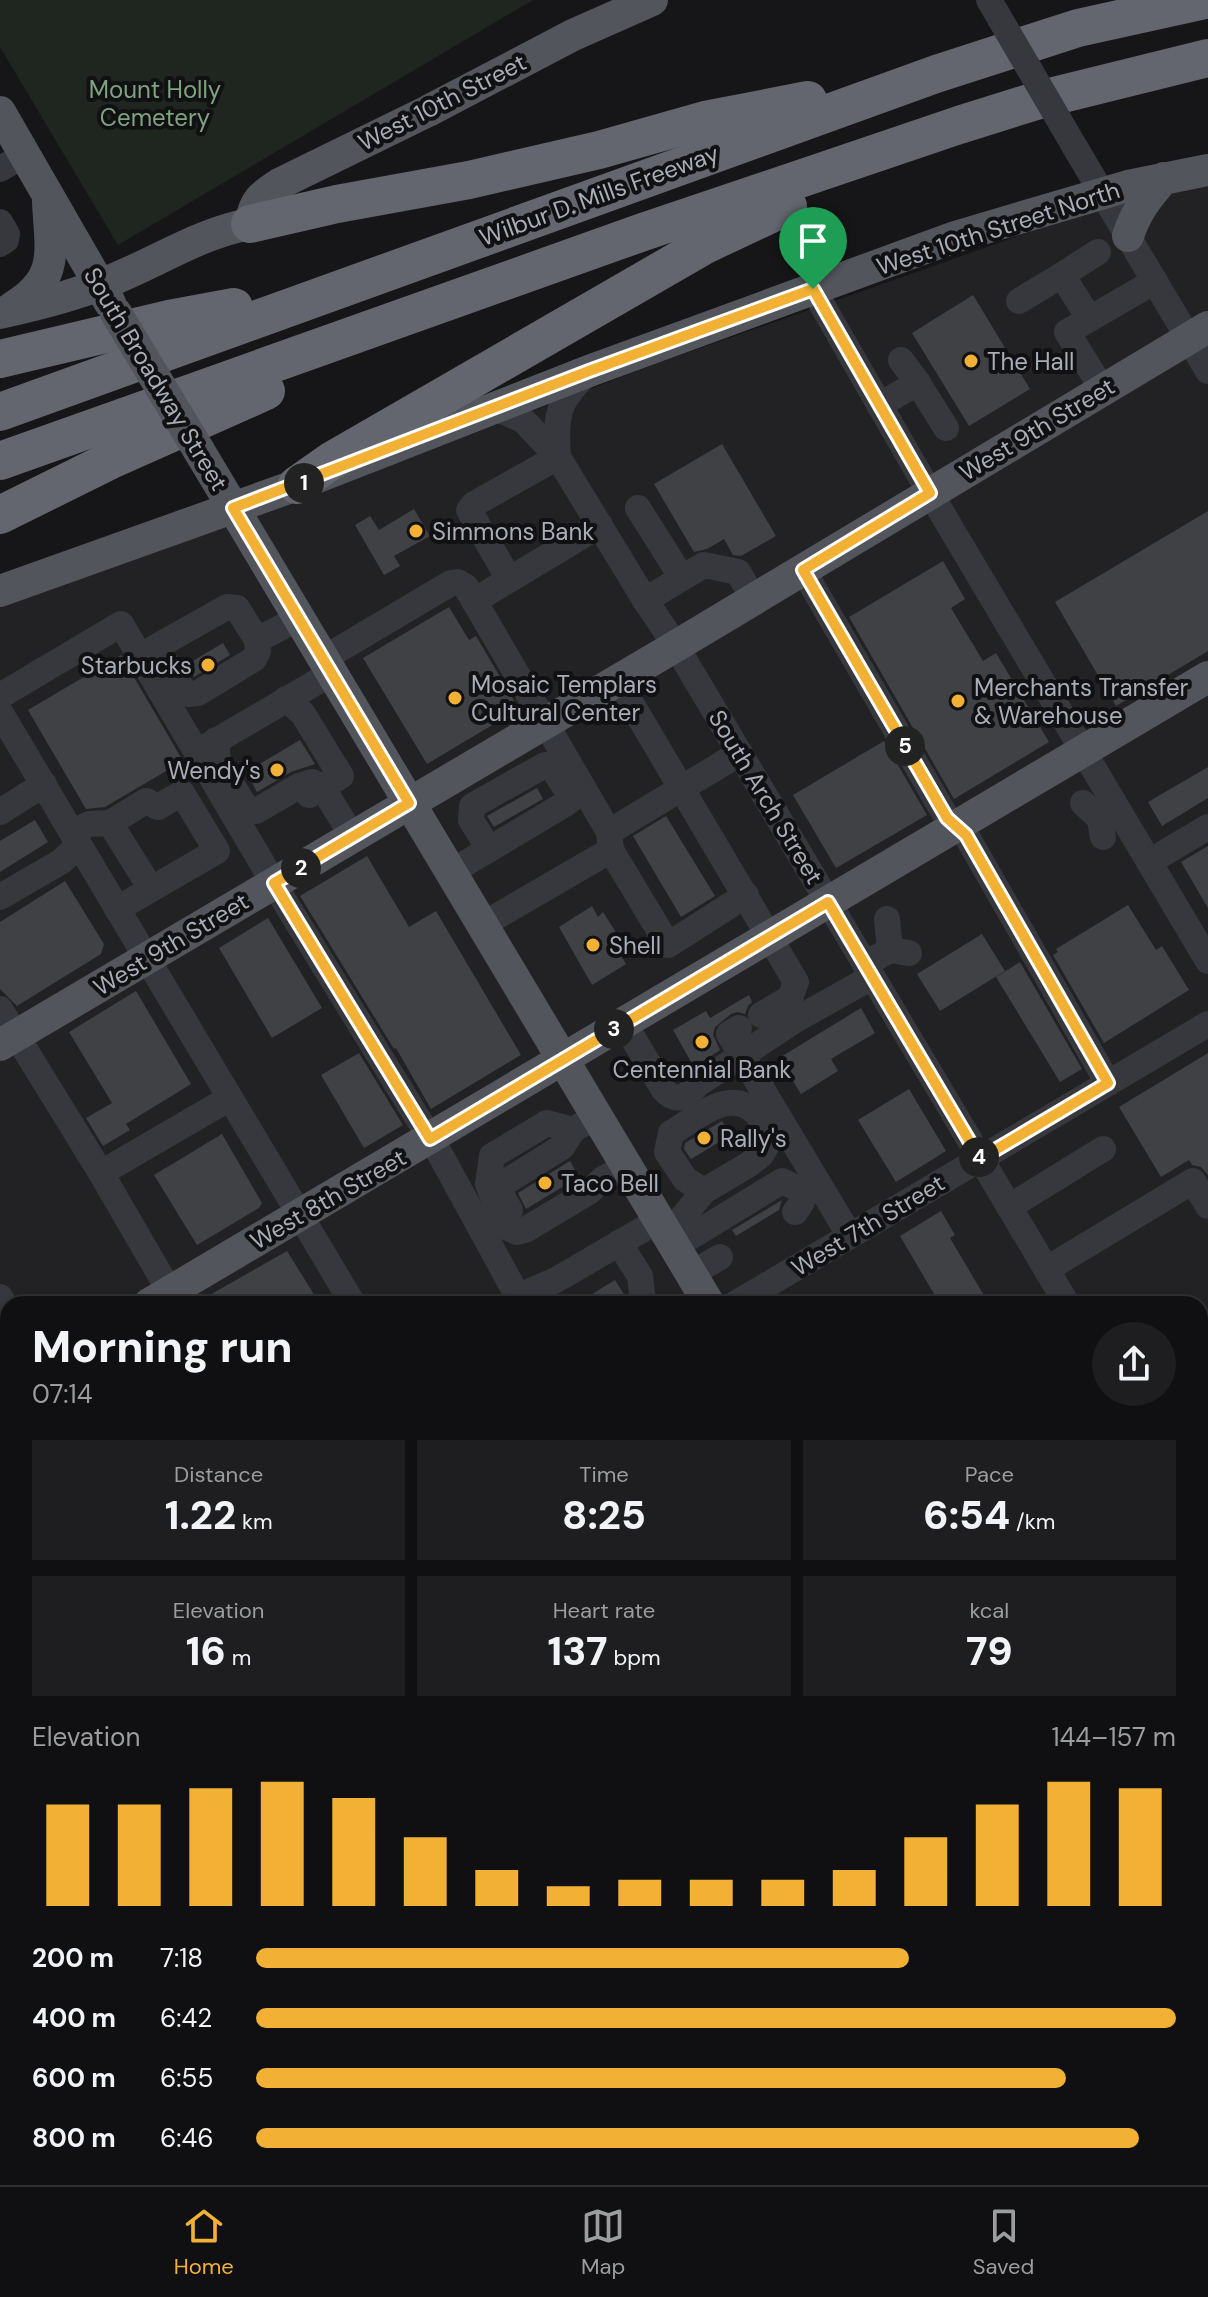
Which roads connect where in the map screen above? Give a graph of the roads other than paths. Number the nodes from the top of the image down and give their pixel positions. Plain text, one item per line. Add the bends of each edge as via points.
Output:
1 (989, 0) edge
2 (1205, 0) edge
3 (646, 1) edge
4 (1208, 58) edge
5 (936, 74) junction
6 (0, 112) edge
7 (959, 125) junction
8 (13, 162) edge
9 (1208, 170) edge
10 (1164, 178) junction
11 (1103, 193) junction
12 (48, 194) junction
13 (0, 222) edge
14 (250, 224) junction
15 (1128, 236) junction
16 (0, 244) edge
17 (1098, 252) dead end
18 (528, 274) junction
19 (1062, 275) junction
20 (1155, 281) junction
21 (100, 285) junction
22 (343, 287) junction
23 (813, 289) junction
24 (1019, 301) dead end
25 (1, 313) edge
26 (1089, 318) junction
27 (1198, 333) edge
28 (0, 359) edge
29 (901, 360) dead end
30 (589, 371) junction
31 (1208, 371) edge
32 (918, 383) junction
33 (1103, 390) junction
34 (879, 405) junction
35 (495, 408) junction
36 (0, 412) edge
37 (946, 428) dead end
38 (558, 457) junction
39 (0, 461) edge
40 (297, 485) junction
41 (930, 493) junction
42 (233, 508) junction
43 (638, 508) dead end
44 (0, 515) edge
45 (600, 525) junction
46 (803, 570) junction
47 (682, 578) junction
48 (509, 579) junction
49 (31, 580) junction
50 (0, 591) edge
51 (0, 599) edge
52 (754, 599) junction
53 (645, 600) junction
54 (474, 601) junction
55 (299, 618) junction
56 (257, 640) junction
57 (676, 646) junction
58 (148, 652) junction
59 (328, 666) junction
60 (1208, 677) edge
61 (618, 681) junction
62 (0, 696) edge
63 (286, 699) junction
64 (0, 712) edge
65 (544, 723) junction
66 (206, 746) junction
67 (9, 749) edge
68 (1083, 751) junction
69 (740, 753) junction
70 (44, 784) junction
71 (322, 787) junction
72 (682, 788) junction
73 (578, 794) junction
74 (409, 803) junction
75 (0, 812) edge
76 (110, 823) junction
77 (956, 826) junction
78 (1208, 827) edge
79 (244, 833) junction
80 (353, 837) junction
81 (75, 839) junction
82 (610, 841) junction
83 (489, 849) junction
84 (1149, 862) junction
85 (451, 872) junction
86 (274, 883) junction
87 (151, 889) junction
88 (746, 895) junction
89 (0, 897) edge
90 (828, 902) junction
91 (117, 909) junction
92 (887, 919) dead end
93 (482, 925) junction
94 (770, 936) junction
95 (147, 958) junction
96 (1208, 961) edge
97 (869, 971) junction
98 (624, 1023) junction
99 (1208, 1024) edge
100 (5, 1030) edge
101 (743, 1033) junction
102 (563, 1060) junction
103 (1108, 1083) junction
104 (230, 1098) junction
105 (585, 1123) junction
106 (778, 1136) junction
107 (430, 1139) junction
108 (1103, 1149) dead end
109 (667, 1152) junction
110 (980, 1159) junction
111 (101, 1173) junction
112 (620, 1173) junction
113 (704, 1191) junction
114 (806, 1198) junction
115 (1208, 1206) edge
116 (1009, 1207) junction
117 (300, 1216) junction
118 (850, 1236) junction
119 (619, 1243) junction
120 (673, 1244) junction
121 (720, 1257) dead end
122 (1047, 1269) junction
123 (640, 1276) junction
124 (164, 1296) edge
125 (172, 1296) edge
126 (348, 1296) edge
127 (518, 1296) edge
128 (527, 1296) edge
129 (642, 1296) edge
130 (649, 1296) edge
131 (704, 1296) edge
132 (749, 1296) edge
133 (1062, 1296) edge

1 - 11 street, bridge
2 - 5 highway, Wilbur D. Mills Freeway via 1078,28
3 - 14 main road, West 10th Street via 281,183 259,197
4 - 7 highway, Wilbur D. Mills Freeway
5 - 14 highway via 705,120 483,177
5 - 22 highway, Wilbur D. Mills Freeway
6 - 8 main road, South Broadway Street
7 - 18 highway, Wilbur D. Mills Freeway
7 - 40 highway via 705,245
8 - 12 main road, South Broadway Street
9 - 10 main road, West 10th Street North
10 - 11 main road, West 10th Street North
10 - 15 main road via 1143,202
11 - 15 street
11 - 23 main road, West 10th Street North via 955,237
12 - 21 main road, South Broadway Street
12 - 25 main road via 47,272 32,294
13 - 16 street via 7,234
14 - 21 main road via 227,228
15 - 20 street
17 - 19 street
18 - 39 highway, Wilbur D. Mills Freeway
18 - 44 highway
19 - 24 street
19 - 26 street
20 - 26 street
20 - 27 street
21 - 25 main road
21 - 42 main road, South Broadway Street, bridge
22 - 28 highway via 169,319
22 - 36 highway, Wilbur D. Mills Freeway
23 - 30 main road, West 10th Street North
23 - 34 street
26 - 33 street via 1067,332
27 - 31 street
27 - 33 main road, West 9th Street
29 - 32 street
30 - 35 main road, West 10th Street North
30 - 38 street via 560,409
32 - 34 street
32 - 37 street
33 - 41 main road, West 9th Street
34 - 41 street
35 - 38 street, South Arch Street via 523,420
35 - 40 main road, West 10th Street North
38 - 45 street, South Arch Street
38 - 48 street via 469,510
40 - 42 main road, West 10th Street North
41 - 46 main road, West 9th Street
41 - 68 street
42 - 49 main road, West 10th Street North
42 - 55 main road, South Broadway Street
43 - 47 street
45 - 48 street
45 - 53 street, South Arch Street
46 - 52 main road, West 9th Street
46 - 77 street
47 - 52 street via 704,565 738,572
47 - 53 street
48 - 54 street
49 - 50 main road, West 10th Street North
49 - 51 street
52 - 57 main road, West 9th Street
53 - 57 street, South Arch Street
54 - 59 street via 466,587 451,583
54 - 65 street
55 - 56 street
55 - 59 main road, South Broadway Street
56 - 58 street via 231,606
56 - 58 street via 254,659 189,694
57 - 61 main road, West 9th Street
57 - 69 street, South Arch Street
58 - 62 street via 121,624
58 - 66 street
59 - 63 street
59 - 74 main road, South Broadway Street
60 - 68 main road, West 8th Street
61 - 65 main road, West 9th Street
61 - 72 street
63 - 66 street
63 - 71 street via 303,714 341,776
64 - 67 street
65 - 73 street
65 - 74 main road, West 9th Street
66 - 71 street via 248,811 299,786 312,782
66 - 79 street
67 - 70 street
68 - 77 main road, West 8th Street
68 - 84 street via 1101,817
69 - 72 street
69 - 90 street, South Arch Street
70 - 75 street
70 - 81 street
71 - 79 street
71 - 80 street
72 - 82 street
72 - 88 street
73 - 82 street
73 - 83 street
73 - 83 street via 545,765 472,806 471,820
74 - 80 main road, West 9th Street
74 - 85 main road, South Broadway Street
76 - 81 street via 89,824
76 - 87 street
76 - 87 street via 146,801 158,807 182,793 217,851
77 - 90 main road, West 8th Street
77 - 103 street via 966,835
78 - 84 street
79 - 86 street
80 - 86 main road, West 9th Street
81 - 89 street via 62,861
81 - 91 street
82 - 88 street via 668,945
82 - 93 street
83 - 85 street
84 - 96 street
85 - 93 main road, South Broadway Street
86 - 95 main road, West 9th Street
86 - 107 street
87 - 91 street
88 - 94 street
90 - 94 main road, West 8th Street
90 - 97 street, South Arch Street
91 - 95 street
92 - 97 street via 899,952
93 - 102 main road, South Broadway Street
94 - 98 main road, West 8th Street
94 - 101 street via 796,982 790,998
95 - 100 main road, West 9th Street
95 - 104 street
97 - 101 street via 797,1019
97 - 110 street, South Arch Street
98 - 101 street via 673,1098 689,1093
98 - 102 main road, West 8th Street
99 - 103 street, West 7th Street
100 - 111 street
101 - 106 street
102 - 105 main road, South Broadway Street
102 - 107 main road, West 8th Street
103 - 110 street, West 7th Street
104 - 111 street
104 - 117 street
105 - 112 main road, South Broadway Street
105 - 112 street via 562,1147 500,1188 515,1217 520,1219 585,1182
106 - 109 street via 745,1104 724,1102 671,1133
106 - 113 street via 761,1155
106 - 114 street
107 - 117 main road, West 8th Street
107 - 127 street
108 - 116 street
109 - 112 street
109 - 113 street via 685,1179
110 - 116 street, South Arch Street
110 - 118 street, West 7th Street
111 - 124 street
112 - 120 main road, South Broadway Street
113 - 120 street
114 - 118 street
114 - 120 street via 782,1181
115 - 122 street via 1193,1181
116 - 122 street, South Arch Street
117 - 125 main road, West 8th Street
117 - 126 street
118 - 132 street, West 7th Street
119 - 120 street
119 - 123 street
119 - 128 street
120 - 121 street
120 - 131 main road, South Broadway Street
122 - 133 street, South Arch Street
123 - 129 street
123 - 130 street

